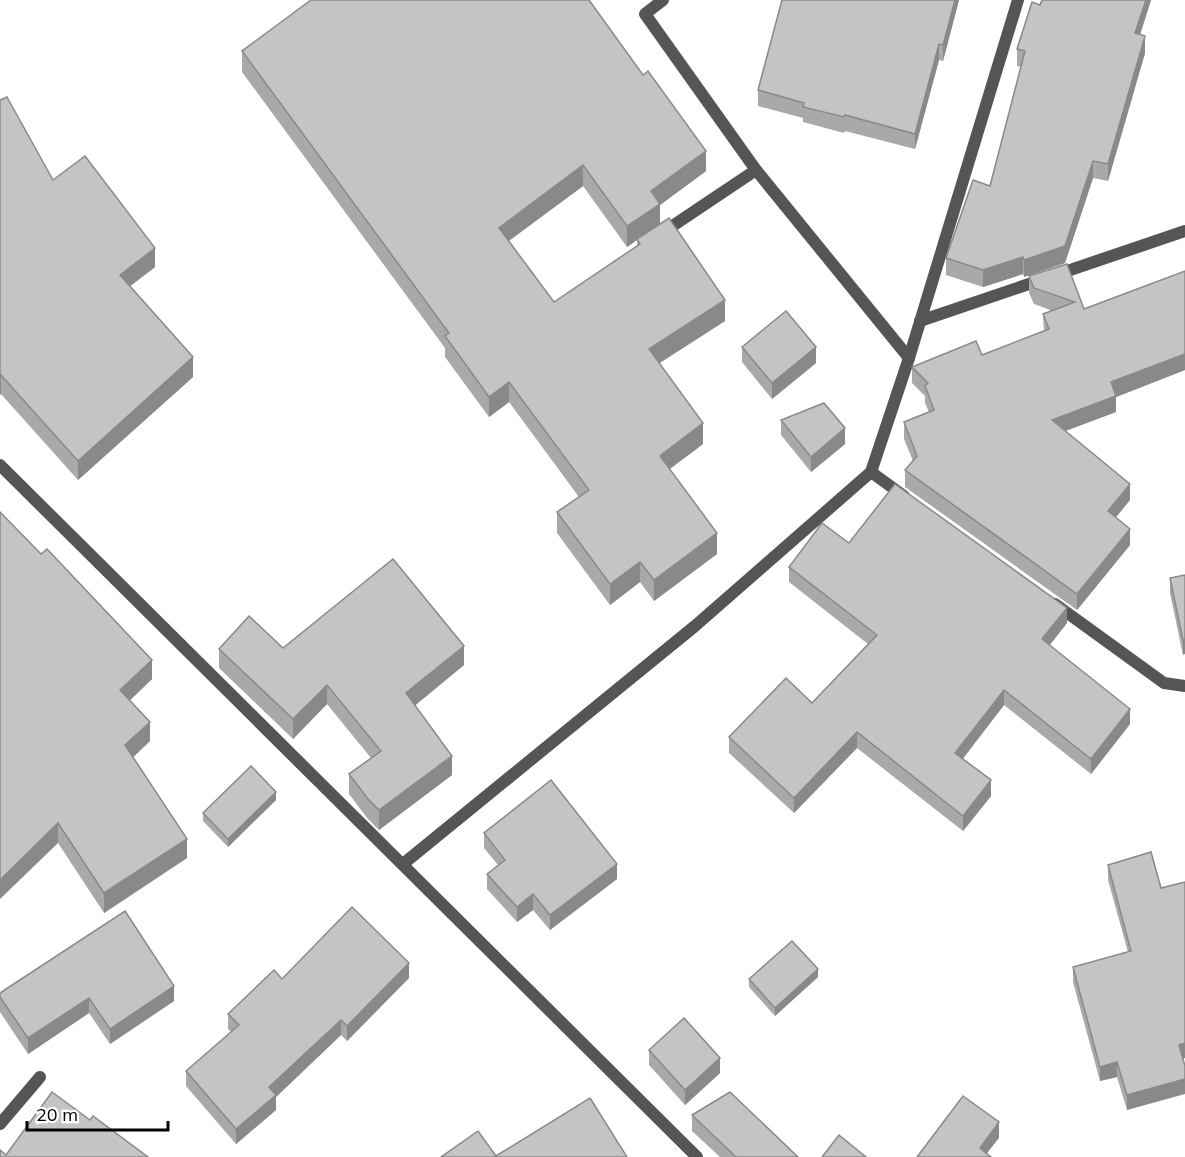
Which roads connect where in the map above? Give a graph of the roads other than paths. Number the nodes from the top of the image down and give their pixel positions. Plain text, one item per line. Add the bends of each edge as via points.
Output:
1 (663, 0) edge
2 (1018, 0) edge
3 (756, 170) junction
4 (1185, 231) edge
5 (649, 242) edge
6 (920, 321) junction
7 (909, 358) junction
8 (0, 465) edge
9 (871, 472) junction
10 (918, 506) edge
11 (1041, 594) edge
12 (1185, 686) edge
13 (402, 864) junction
14 (40, 1077) dead end
15 (0, 1124) edge
16 (697, 1157) edge

1 - 3 street via 645,14
2 - 6 street
3 - 5 street
3 - 7 street
4 - 6 street
6 - 7 street
7 - 9 street
8 - 13 street
9 - 10 street
9 - 13 street via 695,627
11 - 12 street via 1164,683
13 - 16 street
14 - 15 street

